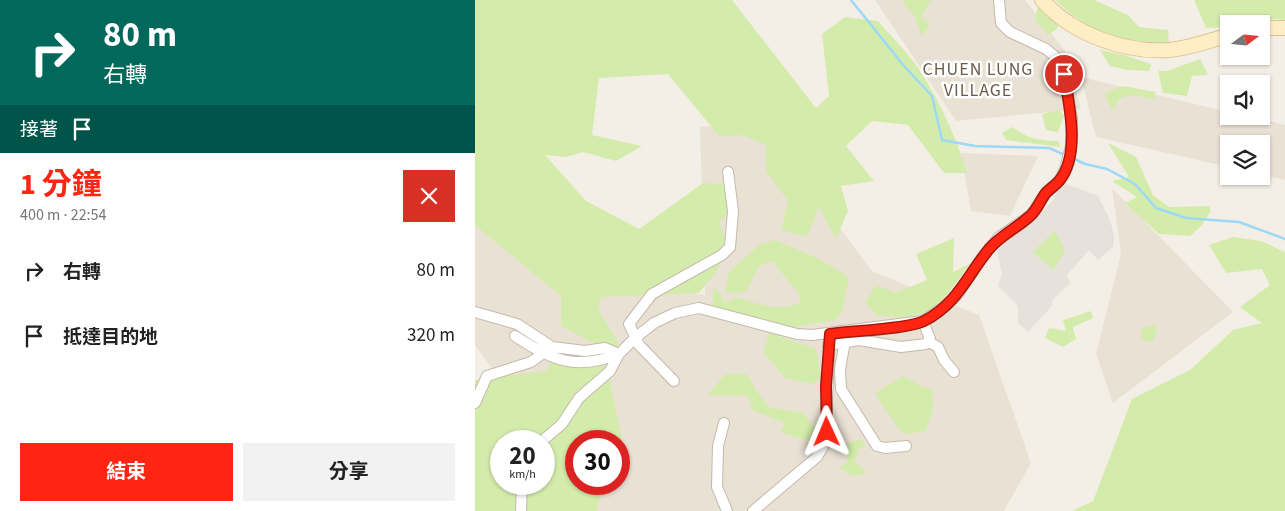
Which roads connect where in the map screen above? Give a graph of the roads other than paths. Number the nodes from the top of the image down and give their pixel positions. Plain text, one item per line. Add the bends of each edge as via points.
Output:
1 (999, 0) edge
2 (1042, 0) edge
3 (1270, 28) edge
4 (1285, 28) edge
5 (1220, 37) edge
6 (728, 172) dead end
7 (475, 312) edge
8 (923, 322) junction
9 (515, 336) dead end
10 (635, 338) junction
11 (829, 339) junction
12 (845, 341) junction
13 (929, 342) junction
14 (552, 347) junction
15 (542, 354) junction
16 (619, 354) junction
17 (954, 372) dead end
18 (674, 381) dead end
19 (475, 403) edge
20 (724, 423) dead end
21 (555, 430) edge
22 (906, 446) dead end
23 (522, 495) edge
24 (521, 511) edge
25 (727, 511) edge
26 (753, 511) edge

1 - 8 street via 1001,23 1010,32 1059,59 1072,119 1071,146 1060,180 1046,192 1031,215 999,237 958,294
2 - 5 main road via 1078,30 1137,48 1180,48
3 - 4 main road
6 - 10 street via 733,211 730,247 722,255 652,294 629,324
7 - 14 street via 517,324
8 - 11 street
8 - 13 street
9 - 15 street
10 - 11 street via 675,312 699,308 797,334
10 - 16 street
10 - 18 street
11 - 12 street
11 - 26 street via 827,432 821,452
12 - 13 street via 901,347
12 - 22 street via 839,380 845,397 877,446
13 - 17 street via 938,346
14 - 15 street
14 - 16 street via 605,348
15 - 16 street via 575,362 601,361
15 - 19 street via 531,362 487,376
16 - 21 street via 610,371 579,398 563,424
20 - 25 street via 718,446 717,487
23 - 24 street

